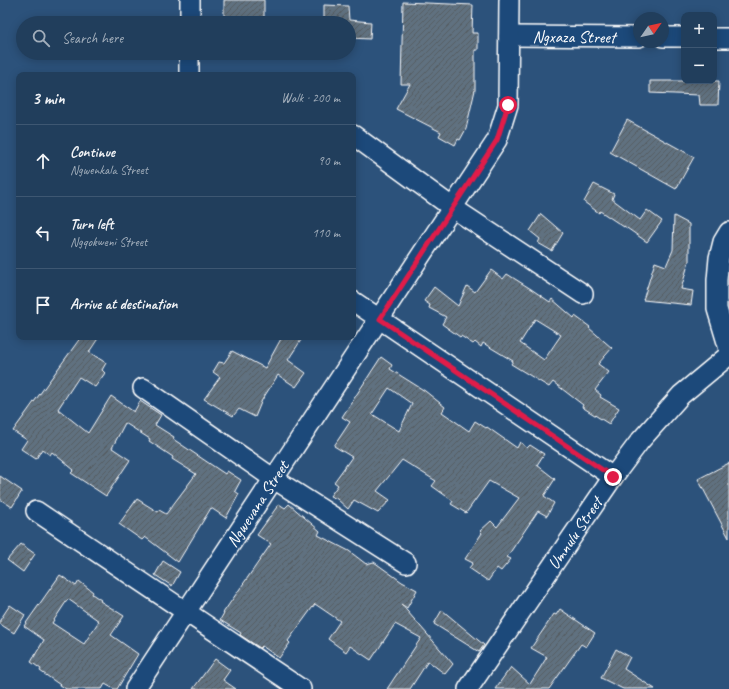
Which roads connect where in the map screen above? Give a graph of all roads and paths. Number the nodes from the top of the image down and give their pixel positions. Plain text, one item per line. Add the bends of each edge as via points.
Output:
1 (190, 0) edge
2 (509, 0) edge
3 (190, 16) edge
4 (509, 36) junction
5 (633, 37) edge
6 (669, 37) edge
7 (681, 37) edge
8 (717, 38) edge
9 (729, 38) edge
10 (189, 60) edge
11 (189, 72) edge
12 (356, 138) edge
13 (452, 208) junction
14 (729, 232) edge
15 (583, 294) dead end
16 (356, 303) edge
17 (380, 319) junction
18 (729, 349) edge
19 (729, 355) edge
20 (143, 388) dead end
21 (613, 477) junction
22 (274, 479) junction
23 (36, 511) dead end
24 (406, 563) dead end
25 (186, 612) junction
26 (135, 689) edge
27 (301, 689) edge
28 (468, 689) edge

1 - 3 street
2 - 4 street, Ngwevana Street
4 - 5 street, Ngxaza Street
4 - 13 street, Ngwevana Street via 508,105 497,140
6 - 7 street
8 - 9 street
10 - 11 street
12 - 13 street
13 - 15 street
13 - 17 street, Ngwevana Street
14 - 18 street via 723,242 719,258 717,309
16 - 17 street
17 - 21 street
17 - 22 street, Ngwevana Street
19 - 21 street, Umnulu Street via 681,395 640,441
20 - 22 street
21 - 28 street, Umnulu Street
22 - 24 street
22 - 25 street, Ngwevana Street
23 - 25 street
25 - 26 street, Ngwevana Street
25 - 27 street

